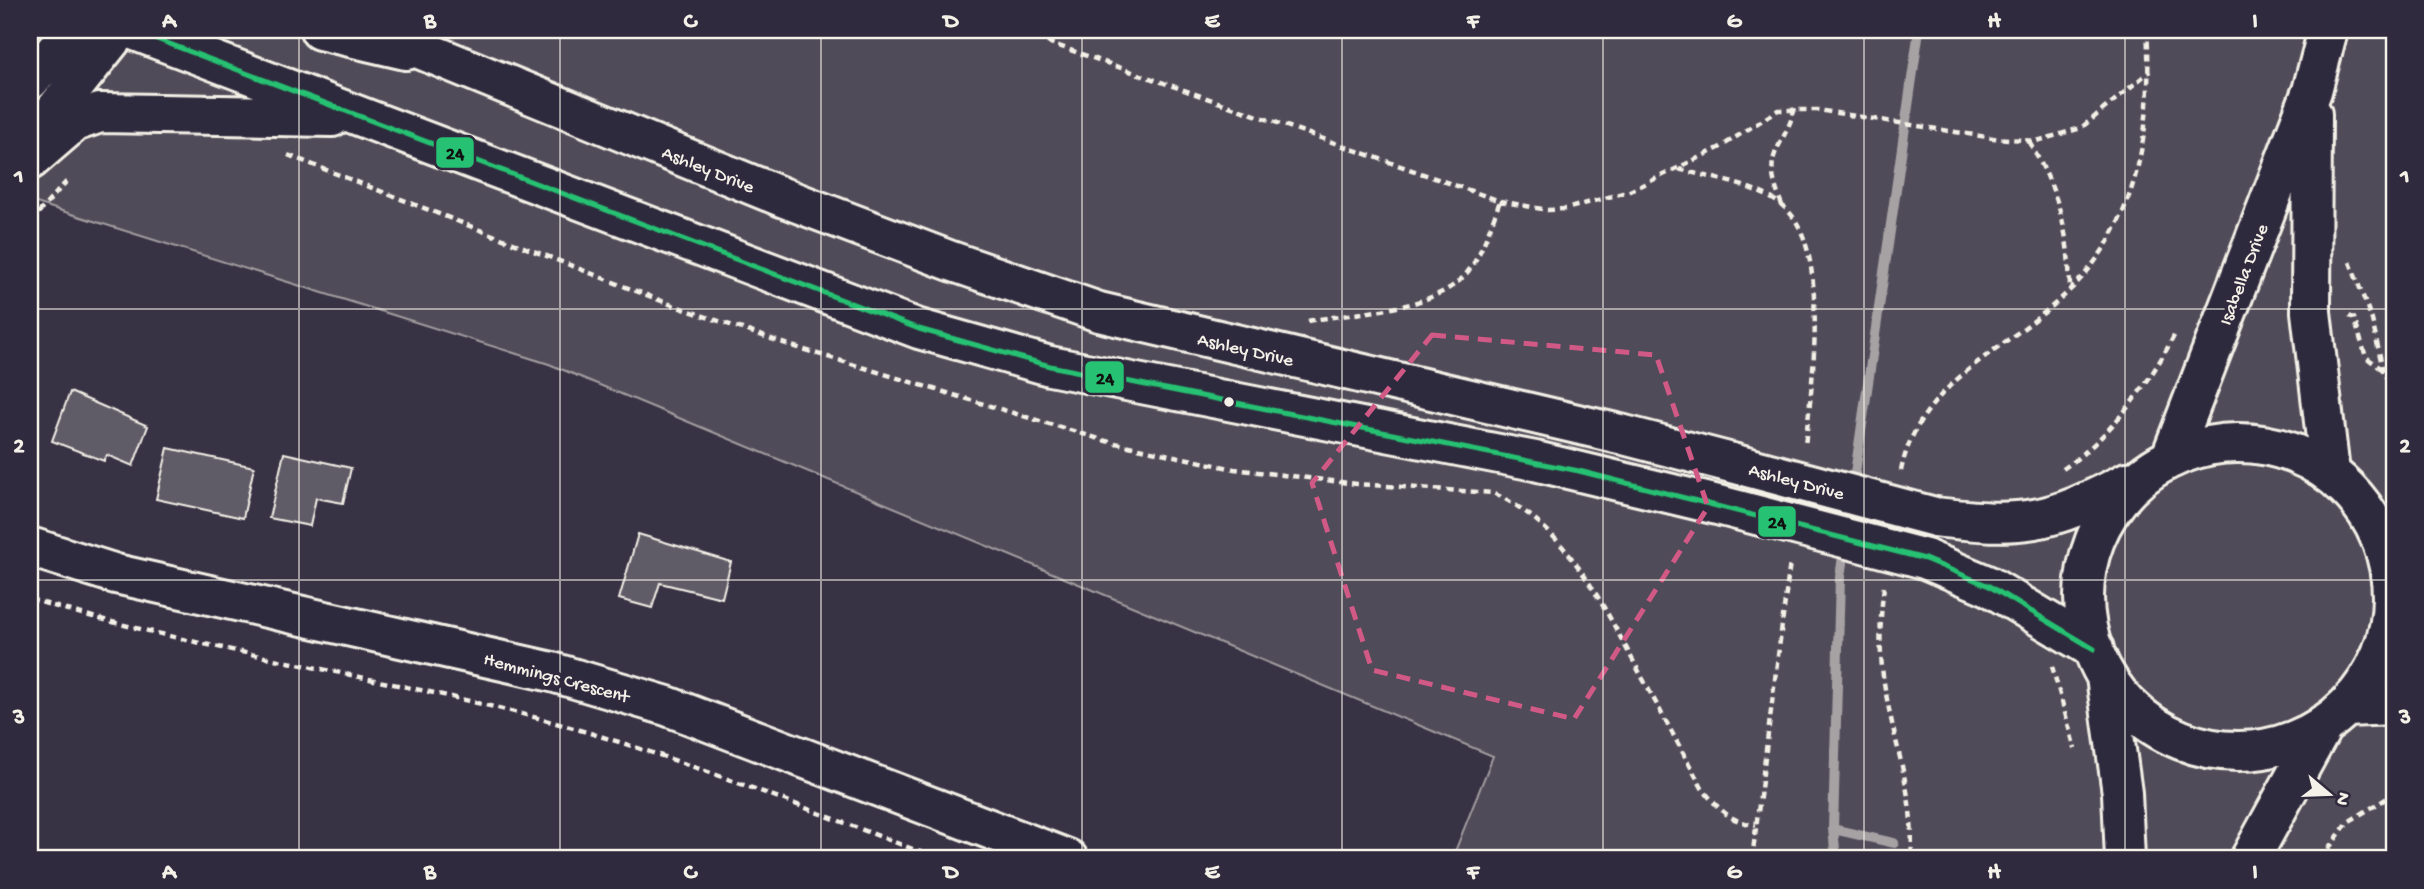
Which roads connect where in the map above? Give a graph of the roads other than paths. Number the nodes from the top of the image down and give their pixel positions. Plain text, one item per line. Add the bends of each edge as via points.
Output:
1 (74, 30) edge
2 (119, 30) edge
3 (133, 30) edge
4 (320, 30) edge
5 (373, 30) edge
6 (2328, 30) edge
7 (444, 60) junction
8 (30, 80) edge
9 (2312, 90) junction
10 (359, 118) junction
11 (30, 142) edge
12 (30, 160) edge
13 (2158, 465) junction
14 (2339, 481) junction
15 (2394, 512) edge
16 (30, 547) edge
17 (2099, 661) junction
18 (2394, 705) edge
19 (2335, 715) junction
20 (2126, 856) edge
21 (1068, 859) edge
22 (2250, 859) edge

1 - 8 main road
2 - 11 main road
3 - 10 main road
4 - 7 main road
5 - 7 main road, Ashley Drive
6 - 9 main road, Isabella Drive
7 - 13 main road, Ashley Drive, bridge via 782,197 1098,312 1624,435 1935,517 1996,524 2042,520 2079,508
9 - 13 main road, Isabella Drive
9 - 14 main road, Isabella Drive via 2311,312
10 - 12 main road via 100,113 74,122
10 - 17 main road, bridge via 946,336 1050,366 1522,459 1925,559 1989,586
13 - 14 main road, Ashley Drive via 2211,444 2254,443 2295,453
13 - 17 main road via 2119,498 2100,527 2088,561 2084,595 2087,631
14 - 15 main road
14 - 19 main road via 2376,530 2387,561 2391,593 2389,625 2379,656 2364,685
16 - 21 main road, Hemmings Crescent via 116,574 552,672 641,698
17 - 19 main road via 2118,695 2144,720 2207,748 2242,751 2277,746
17 - 20 main road via 2122,793
18 - 19 main road
19 - 22 main road

